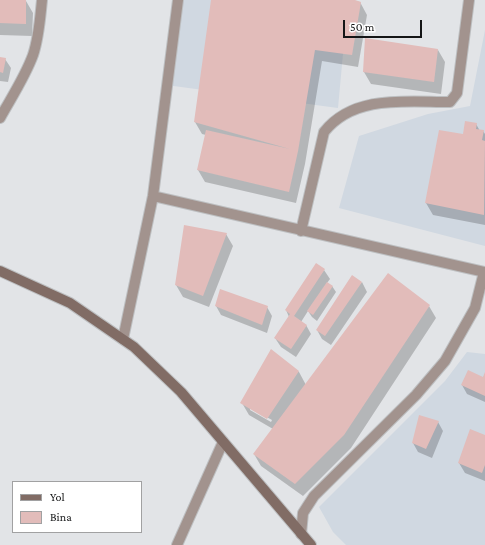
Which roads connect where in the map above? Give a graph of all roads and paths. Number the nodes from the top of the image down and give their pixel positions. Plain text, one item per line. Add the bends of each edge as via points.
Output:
1 (42, 0) edge
2 (178, 0) edge
3 (469, 0) edge
4 (0, 118) edge
5 (152, 196) junction
6 (301, 231) junction
7 (0, 271) edge
8 (485, 272) edge
9 (123, 339) junction
10 (223, 442) junction
11 (302, 534) junction
12 (177, 545) edge
13 (311, 545) edge

1 - 4 street via 33,55
2 - 5 street
3 - 6 street via 457,93 450,102 390,101 363,106 333,121 324,132
5 - 6 street
5 - 9 street
6 - 8 street
7 - 9 main road via 70,303
8 - 11 street via 475,308 445,361 416,395 314,496 303,513
9 - 10 main road via 181,392
10 - 11 main road
10 - 12 street
11 - 13 main road

